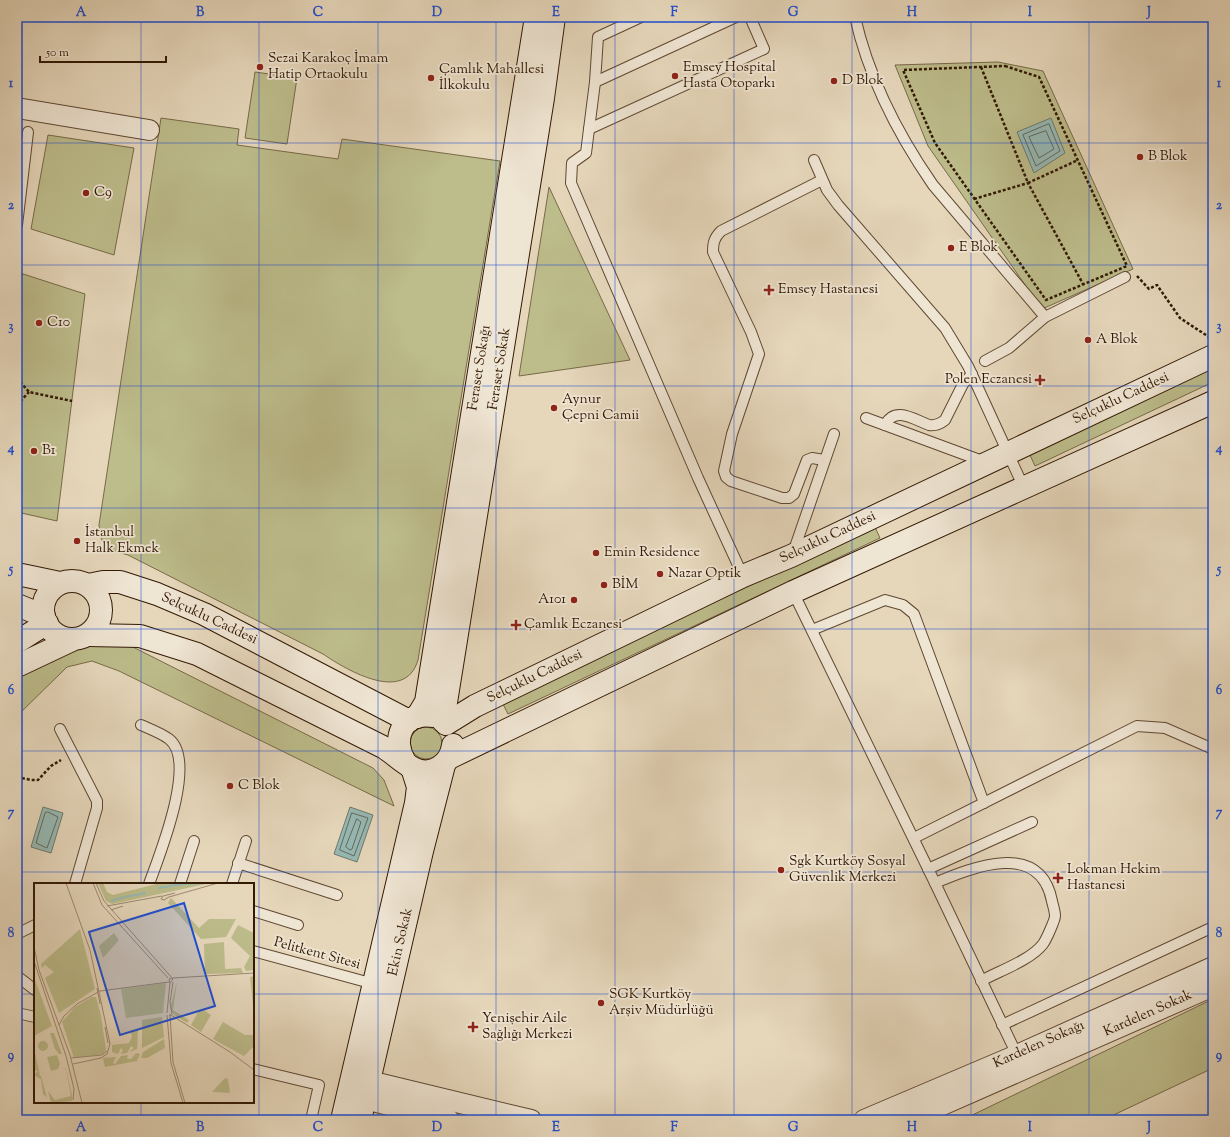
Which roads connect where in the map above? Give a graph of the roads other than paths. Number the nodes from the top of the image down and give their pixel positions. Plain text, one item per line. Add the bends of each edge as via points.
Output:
1 (536, 17) edge
2 (554, 17) edge
3 (641, 17) edge
4 (736, 17) edge
5 (750, 17) edge
6 (855, 17) edge
7 (595, 82) junction
8 (17, 108) edge
9 (589, 129) junction
10 (149, 130) dead end
11 (28, 132) dead end
12 (814, 160) dead end
13 (822, 180) junction
14 (17, 225) edge
15 (1125, 277) dead end
16 (1044, 317) junction
17 (1213, 356) edge
18 (985, 361) dead end
19 (972, 374) junction
20 (1213, 402) edge
21 (866, 418) dead end
22 (884, 425) junction
23 (834, 434) dead end
24 (1009, 452) junction
25 (824, 460) junction
26 (987, 463) junction
27 (1024, 488) junction
28 (792, 556) junction
29 (17, 574) edge
30 (743, 576) junction
31 (60, 583) junction
32 (88, 585) junction
33 (794, 592) junction
34 (17, 605) edge
35 (45, 620) junction
36 (812, 630) junction
37 (80, 637) junction
38 (17, 642) edge
39 (17, 666) edge
40 (413, 719) junction
41 (444, 723) junction
42 (142, 725) dead end
43 (60, 729) dead end
44 (1213, 749) edge
45 (446, 761) junction
46 (409, 765) junction
47 (984, 803) junction
48 (1032, 822) dead end
49 (914, 838) junction
50 (194, 841) dead end
51 (246, 841) dead end
52 (238, 863) junction
53 (928, 869) junction
54 (75, 883) edge
55 (149, 883) edge
56 (180, 883) edge
57 (232, 883) edge
58 (935, 883) junction
59 (337, 895) dead end
60 (254, 911) edge
61 (298, 925) dead end
62 (34, 926) edge
63 (1213, 927) edge
64 (17, 934) edge
65 (254, 951) edge
66 (1213, 967) edge
67 (17, 976) edge
68 (980, 981) junction
69 (374, 984) junction
70 (1213, 986) edge
71 (34, 989) edge
72 (17, 1013) edge
73 (34, 1018) edge
74 (1002, 1025) junction
75 (1016, 1055) junction
76 (254, 1069) edge
77 (362, 1089) junction
78 (311, 1120) edge
79 (342, 1120) edge
80 (360, 1120) edge
81 (449, 1120) edge
82 (530, 1120) edge
83 (864, 1120) edge
84 (908, 1120) edge

1 - 40 main road, Feraset Sokağı via 426,702
2 - 41 main road, Feraset Sokak
3 - 7 lane via 598,37
4 - 7 lane
5 - 9 lane via 764,49
6 - 16 lane via 877,87 917,162 933,185
7 - 9 lane
8 - 10 street
9 - 30 lane via 586,153 572,163 571,183
11 - 14 lane
12 - 13 lane
13 - 19 lane via 838,205 945,328
13 - 25 lane via 721,231 714,239 713,252 760,354 732,434 724,471 726,477 782,498 789,498 794,494 807,460
15 - 16 lane
16 - 18 lane via 1009,348
17 - 24 main road, Selçuklu Caddesi
19 - 22 lane via 963,384 942,423 929,425 899,414 892,415
19 - 24 lane
20 - 27 main road
21 - 22 lane
22 - 26 lane
23 - 25 lane
24 - 26 main road, Selçuklu Caddesi
24 - 27 lane
25 - 28 lane
26 - 28 main road, Selçuklu Caddesi
27 - 33 main road
28 - 30 main road, Selçuklu Caddesi
29 - 31 main road
30 - 41 main road, Selçuklu Caddesi
31 - 32 main road via 79,581
31 - 35 main road via 47,595 44,603
32 - 37 main road via 100,600 101,618 96,627
32 - 40 main road, Selçuklu Caddesi via 120,582 157,594 204,614
33 - 36 lane
33 - 45 main road
34 - 35 main road
35 - 37 main road via 55,634 63,638
35 - 38 main road
36 - 47 lane via 885,600 902,605 914,614
36 - 49 lane
37 - 39 main road
37 - 46 main road via 140,636 197,654 385,748
40 - 41 main road via 435,717
40 - 46 main road via 399,736 399,750
41 - 45 main road via 454,743
42 - 55 lane via 170,739 178,755 180,768 179,790
43 - 54 lane via 97,801 98,808
44 - 47 lane via 1165,728 1137,726
45 - 46 main road via 428,771 420,771
45 - 77 main road, Ekin Sokak
46 - 69 main road, Ekin Sokak via 418,787 416,803
47 - 49 lane
48 - 53 lane
49 - 53 lane
50 - 56 lane
51 - 52 lane
52 - 57 lane
52 - 59 lane
53 - 58 lane
58 - 68 lane
58 - 68 lane via 978,867 1003,863 1025,865 1039,875 1050,891 1055,917 1043,944 1028,957
60 - 61 lane, Pelitkent Sitesi
62 - 64 lane
63 - 74 lane
65 - 69 lane, Pelitkent Sitesi
66 - 75 street, Kardelen Sokağı
67 - 71 lane
68 - 74 lane
69 - 77 main road, Ekin Sokak
70 - 84 street, Kardelen Sokak
72 - 73 lane
74 - 75 lane
75 - 83 street, Kardelen Sokağı
76 - 78 lane via 319,1085
77 - 79 main road, Ekin Sokak
77 - 80 main road, Ekin Sokak
77 - 81 street
77 - 82 street

